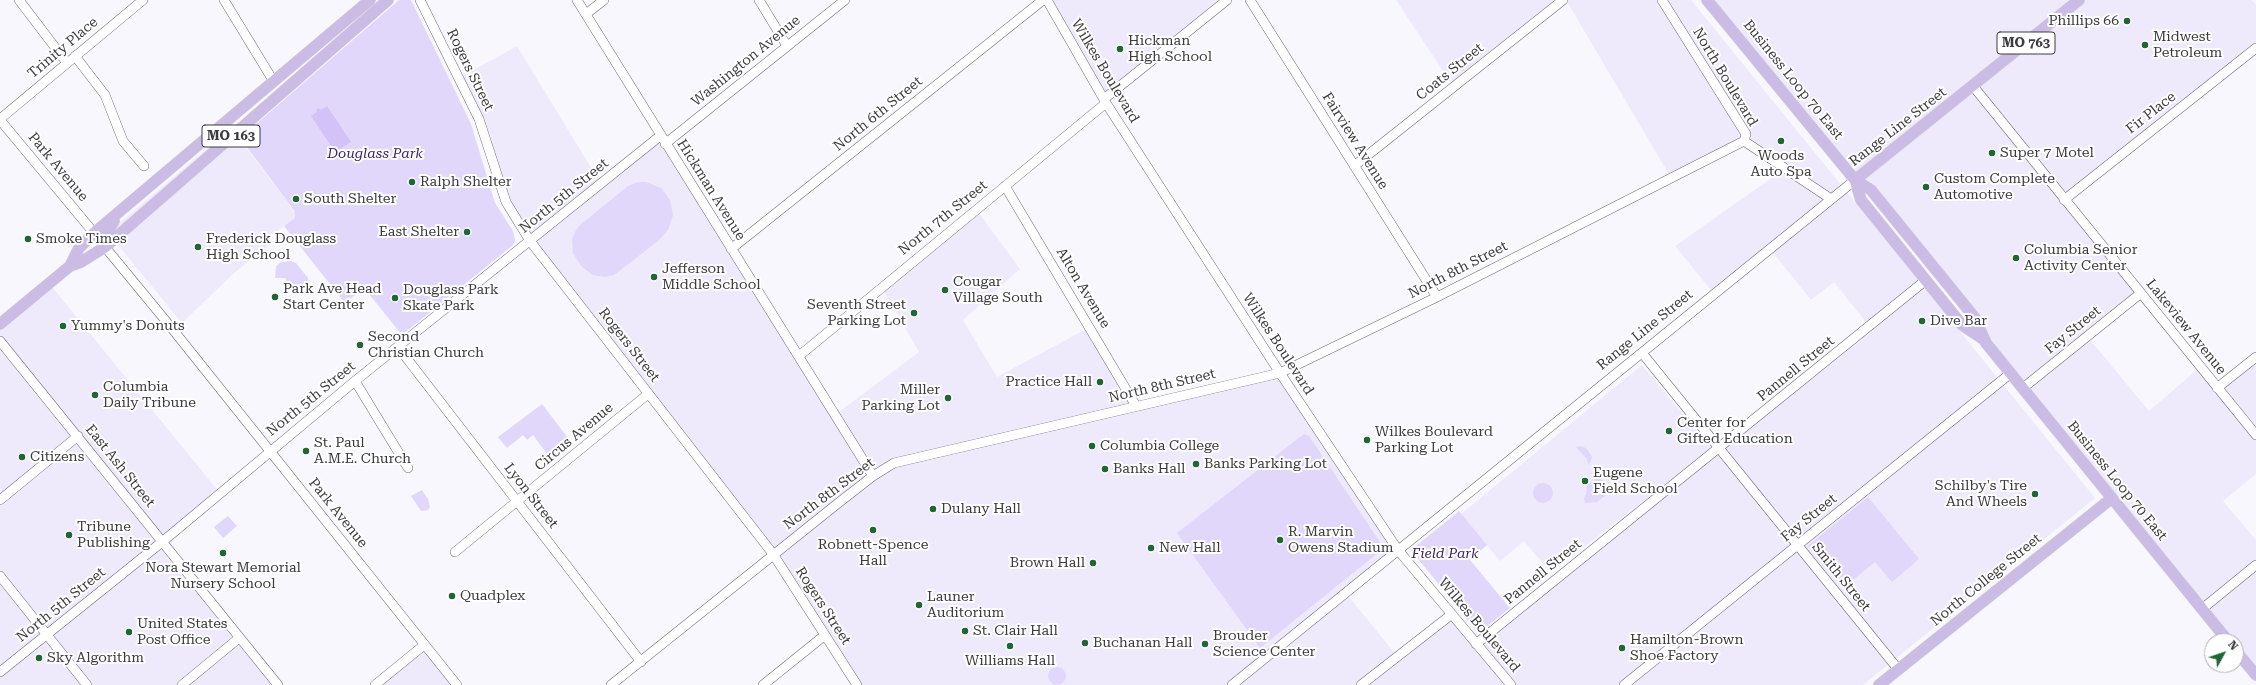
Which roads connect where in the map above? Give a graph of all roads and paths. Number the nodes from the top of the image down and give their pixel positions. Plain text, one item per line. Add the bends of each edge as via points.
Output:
1 (19, 0) edge
2 (143, 0) edge
3 (224, 0) edge
4 (370, 0) edge
5 (388, 0) edge
6 (420, 0) edge
7 (578, 0) edge
8 (604, 0) edge
9 (759, 0) edge
10 (845, 0) edge
11 (1043, 0) edge
12 (1046, 0) edge
13 (1226, 0) edge
14 (1250, 0) edge
15 (1563, 0) edge
16 (1662, 0) edge
17 (1708, 0) edge
18 (2079, 0) edge
19 (586, 14) junction
20 (787, 46) junction
21 (2256, 48) edge
22 (75, 56) junction
23 (67, 63) junction
24 (274, 82) junction
25 (1973, 86) junction
26 (1105, 101) junction
27 (0, 119) edge
28 (663, 140) junction
29 (1744, 141) junction
30 (144, 166) dead end
31 (1354, 166) junction
32 (1855, 180) junction
33 (1005, 186) junction
34 (1831, 199) junction
35 (2064, 200) junction
36 (129, 204) junction
37 (94, 233) junction
38 (530, 241) junction
39 (105, 247) junction
40 (731, 249) junction
41 (81, 262) junction
42 (70, 266) junction
43 (1926, 280) junction
44 (2141, 294) junction
45 (1437, 297) junction
46 (0, 324) edge
47 (1983, 339) junction
48 (0, 341) edge
49 (398, 347) junction
50 (1642, 353) junction
51 (799, 356) junction
52 (2256, 357) edge
53 (1280, 373) junction
54 (2010, 373) junction
55 (355, 381) junction
56 (2022, 388) junction
57 (2217, 388) junction
58 (648, 394) junction
59 (1136, 406) junction
60 (2256, 435) edge
61 (78, 436) junction
62 (1719, 449) junction
63 (269, 450) junction
64 (408, 468) dead end
65 (873, 476) junction
66 (2112, 498) junction
67 (0, 500) edge
68 (518, 502) junction
69 (162, 542) junction
70 (1797, 546) junction
71 (1398, 550) junction
72 (455, 552) dead end
73 (773, 554) junction
74 (2256, 565) edge
75 (0, 576) edge
76 (2202, 609) junction
77 (1452, 614) junction
78 (2222, 633) edge
79 (46, 634) junction
80 (825, 635) junction
81 (239, 638) junction
82 (1476, 644) junction
83 (424, 645) junction
84 (2244, 661) edge
85 (641, 662) junction
86 (1898, 669) junction
87 (0, 672) edge
88 (2256, 676) edge
89 (87, 685) edge
90 (182, 685) edge
91 (278, 685) edge
92 (376, 685) edge
93 (457, 685) edge
94 (612, 685) edge
95 (763, 685) edge
96 (856, 685) edge
97 (1232, 685) edge
98 (1360, 685) edge
99 (1511, 685) edge
100 (1624, 685) edge
101 (1879, 685) edge

1 - 23 street
2 - 22 street, Trinity Place
3 - 24 street
4 - 24 main road, MO 163
5 - 39 main road, MO 163
6 - 38 street, Rogers Street via 479,120 506,202
7 - 19 street, Hickman Avenue
8 - 19 street
9 - 20 street
10 - 20 street, Washington Avenue
11 - 40 street, North 6th Street
12 - 26 street, Wilkes Boulevard
13 - 26 street, North 7th Street
14 - 31 street, Fairview Avenue
15 - 31 street, Coats Street
16 - 29 street, North Boulevard via 1746,134
17 - 32 main road, Business Loop 70 East
18 - 25 main road, Range Line Street / MO 763
19 - 28 street, Hickman Avenue
20 - 28 street, Washington Avenue
21 - 35 street, Fir Place
22 - 23 street, Trinity Place
22 - 30 street via 105,95 123,141
23 - 27 street, Trinity Place
24 - 36 main road, MO 163
25 - 32 main road, Range Line Street / MO 763
25 - 35 street, Lakeview Avenue
26 - 33 street, North 7th Street
26 - 53 street, Wilkes Boulevard
27 - 37 street, Park Avenue
28 - 38 street, North 5th Street
28 - 40 street, Hickman Avenue
29 - 34 street, North Boulevard
29 - 45 street, North 8th Street
31 - 45 street, Fairview Avenue
32 - 34 street, Range Line Street
32 - 43 main road, Business Loop 70 East via 1861,200
32 - 47 main road, Business Loop 70 East via 1871,190 1975,318
33 - 51 street, North 7th Street
33 - 59 street, Alton Avenue
34 - 50 street, Range Line Street
35 - 44 street, Lakeview Avenue
36 - 37 main road, MO 163
36 - 39 main road via 108,229 103,240
37 - 41 main road via 90,250
37 - 42 main road, MO 163 via 79,248
38 - 49 street, North 5th Street
38 - 58 street, Rogers Street
39 - 41 main road, MO 163
39 - 63 street, Park Avenue
40 - 51 street, Hickman Avenue
41 - 42 main road, MO 163
42 - 46 main road, MO 163
43 - 47 main road, Business Loop 70 East via 1962,325
43 - 62 street, Pannell Street
44 - 56 street, Fay Street
44 - 57 street, Lakeview Avenue
45 - 53 street, North 8th Street
47 - 54 main road, Business Loop 70 East
48 - 61 street, East Ash Street
49 - 55 street, North 5th Street
49 - 68 street, Lyon Street
50 - 62 street, Smith Street
50 - 71 street, Range Line Street
51 - 65 street, Hickman Avenue
52 - 57 street
53 - 59 street, North 8th Street
53 - 71 street, Wilkes Boulevard
54 - 56 main road, Business Loop 70 East
54 - 70 street, Fay Street
55 - 63 street, North 5th Street
55 - 64 street
56 - 66 main road, Business Loop 70 East
57 - 60 street, Lakeview Avenue
58 - 68 street, Circus Avenue
58 - 73 street, Rogers Street
59 - 65 street, North 8th Street via 894,464
61 - 67 street
61 - 69 street, East Ash Street
62 - 70 street, Smith Street
62 - 82 street, Pannell Street
63 - 69 street, North 5th Street
63 - 83 street, Park Avenue
65 - 73 street, North 8th Street
66 - 76 main road, Business Loop 70 East
66 - 86 main road, North College Street
68 - 72 street, Circus Avenue
68 - 85 street, Lyon Street
69 - 79 street, North 5th Street
69 - 81 street, East Ash Street
70 - 86 street, Smith Street
70 - 100 street, Fay Street
71 - 77 street, Wilkes Boulevard
71 - 97 street, Range Line Street
73 - 80 street, Rogers Street
73 - 85 street, North 8th Street
74 - 76 street
75 - 79 street
76 - 78 main road, Business Loop 70 East
77 - 82 street, Wilkes Boulevard
77 - 98 street
79 - 87 street, North 5th Street
79 - 89 street
80 - 95 street
80 - 96 street, Rogers Street
81 - 90 street
81 - 91 street, East Ash Street
82 - 99 street, Wilkes Boulevard
83 - 92 street
83 - 93 street, Park Avenue
84 - 88 main road
85 - 94 street, North 8th Street
86 - 101 main road, North College Street

